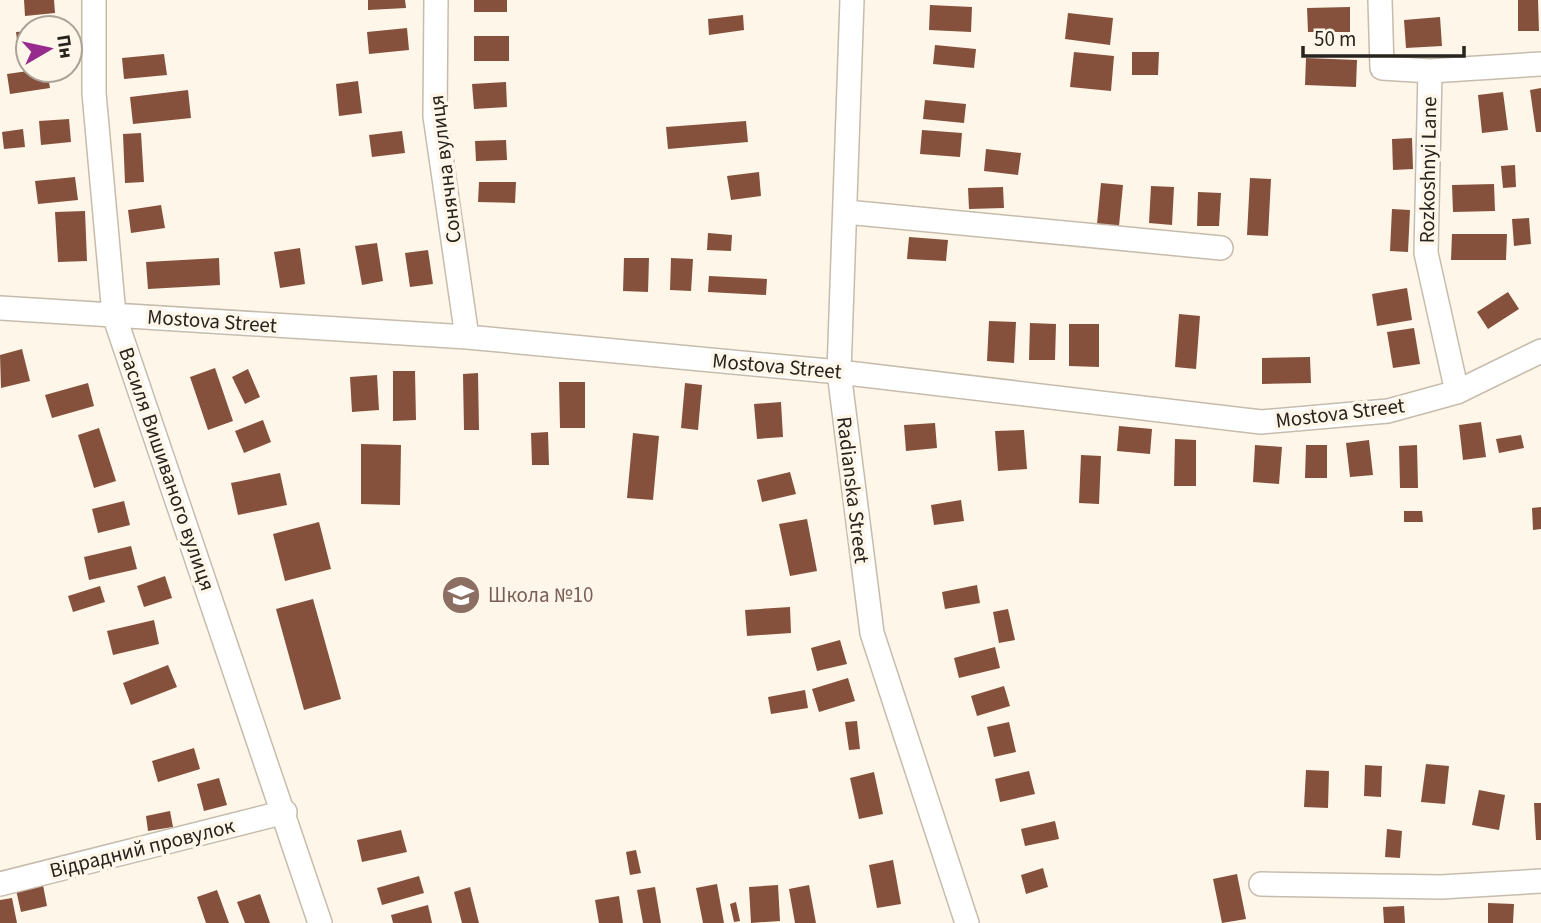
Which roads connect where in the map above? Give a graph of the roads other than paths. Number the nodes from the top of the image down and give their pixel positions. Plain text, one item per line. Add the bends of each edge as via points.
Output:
1 (94, 0) edge
2 (436, 0) edge
3 (852, 0) edge
4 (1380, 0) edge
5 (1541, 64) edge
6 (1430, 71) junction
7 (846, 212) junction
8 (1221, 248) dead end
9 (0, 308) edge
10 (114, 315) junction
11 (467, 337) junction
12 (1541, 351) edge
13 (839, 372) junction
14 (1457, 392) junction
15 (285, 813) junction
16 (1541, 881) edge
17 (0, 884) edge
18 (1261, 884) dead end
19 (320, 923) edge
20 (967, 923) edge

1 - 10 street, Василя Вишиваного вулиця via 94,93
2 - 11 street, Сонячна вулиця via 435,116
3 - 7 street, Radianska Street
4 - 6 street via 1382,68
5 - 6 street
6 - 14 street, Rozkoshnyi Lane via 1426,253
7 - 8 street
7 - 13 street, Radianska Street
9 - 10 street, Mostova Street
10 - 11 street, Mostova Street
10 - 15 street, Василя Вишиваного вулиця
11 - 13 street, Mostova Street
12 - 14 street, Mostova Street
13 - 14 street, Mostova Street via 1261,422 1388,411
13 - 20 street, Radianska Street via 872,633
15 - 17 street, Відрадний провулок
15 - 19 street, Василя Вишиваного вулиця
16 - 18 street via 1441,887

